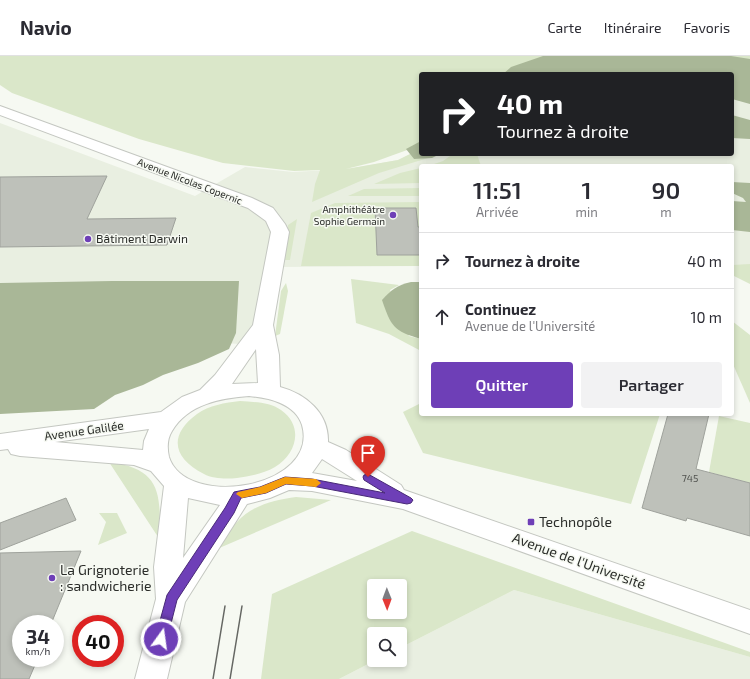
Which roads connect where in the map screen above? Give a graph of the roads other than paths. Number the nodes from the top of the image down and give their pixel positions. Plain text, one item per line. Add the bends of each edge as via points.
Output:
1 (0, 110) edge
2 (263, 325) junction
3 (269, 391) junction
4 (209, 394) junction
5 (167, 419) junction
6 (0, 442) edge
7 (316, 446) junction
8 (0, 447) edge
9 (168, 474) junction
10 (285, 480) junction
11 (238, 495) junction
12 (407, 500) junction
13 (171, 599) junction
14 (750, 622) edge
15 (151, 679) edge

1 - 2 street, Avenue Nicolas Copernic via 230,195 271,214 280,232
2 - 3 street, Avenue Nicolas Copernic via 268,355
2 - 4 street, Avenue Nicolas Copernic via 223,380
3 - 4 street via 249,389
3 - 7 street via 288,397 303,407 313,420 317,435
4 - 5 street via 188,403
5 - 6 street, Avenue Galilée
5 - 9 street via 158,434 155,450
7 - 10 street via 299,470
7 - 12 street, Avenue de l'Université via 337,456
8 - 9 street, Avenue Galilée via 137,457
9 - 11 street via 195,491 215,495
9 - 13 street via 168,567
10 - 11 street via 263,490
10 - 12 street, Avenue de l'Université via 312,482
11 - 13 street
12 - 14 street, Avenue de l'Université
13 - 15 street

